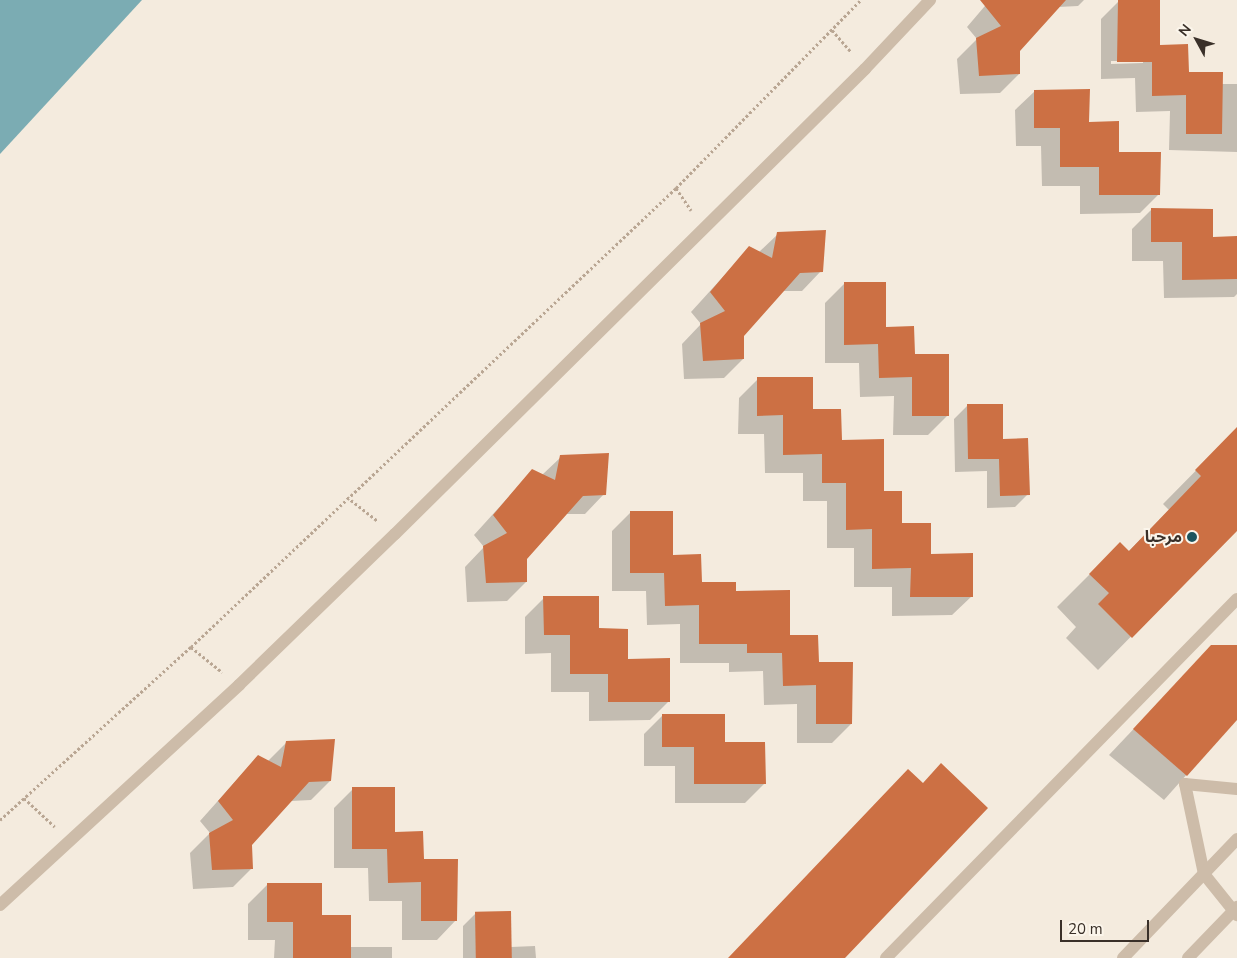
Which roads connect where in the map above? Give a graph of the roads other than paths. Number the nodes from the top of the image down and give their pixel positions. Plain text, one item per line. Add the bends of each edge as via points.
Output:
1 (930, 0) edge
2 (1237, 599) edge
3 (1237, 789) edge
4 (1237, 839) edge
5 (1204, 874) junction
6 (0, 905) edge
7 (1236, 911) edge
8 (886, 958) edge
9 (1123, 958) edge
10 (1188, 958) edge

1 - 6 street via 865,69 395,534 239,685
2 - 8 street
3 - 5 street via 1185,784
4 - 5 street
5 - 7 street
5 - 9 street
7 - 10 street

